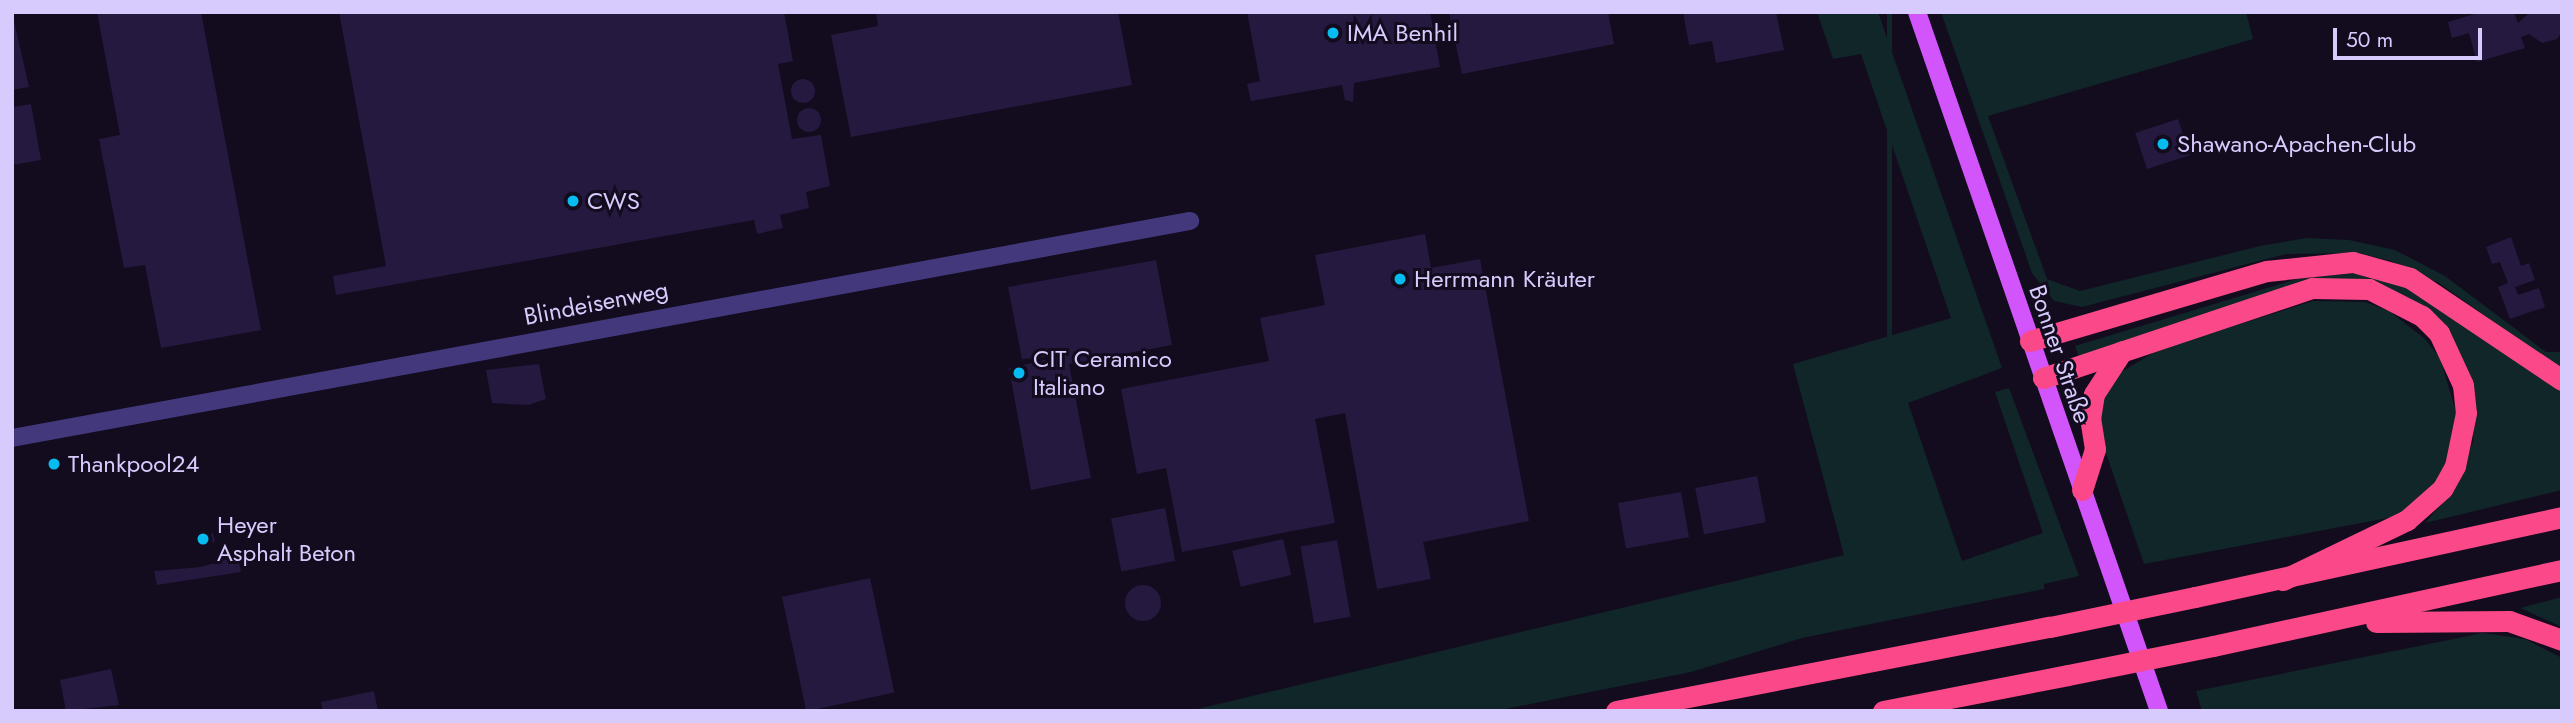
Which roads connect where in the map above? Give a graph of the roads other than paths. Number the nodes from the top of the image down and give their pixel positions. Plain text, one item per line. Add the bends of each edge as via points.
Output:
1 (1917, 12) edge
2 (1190, 221) dead end
3 (2030, 341) junction
4 (2122, 351) junction
5 (2043, 378) junction
6 (2562, 380) edge
7 (12, 438) edge
8 (2082, 490) junction
9 (2562, 517) edge
10 (2562, 570) edge
11 (2283, 580) junction
12 (2325, 623) junction
13 (2562, 640) edge
14 (1616, 711) edge
15 (1883, 711) edge
16 (2159, 711) edge

1 - 3 main road, Bonner Straße
2 - 7 street, Blindeisenweg
3 - 5 main road, Bonner Straße
3 - 6 highway via 2267,271 2353,262 2410,278
4 - 5 highway
4 - 8 highway via 2094,394 2090,419 2095,449
4 - 11 highway via 2280,297 2341,286 2399,300 2439,333 2463,385 2466,413 2463,441 2442,489 2407,520
5 - 8 main road, Bonner Straße
8 - 16 main road, Bonner Straße
9 - 11 highway
10 - 12 highway
11 - 14 highway, bridge
12 - 13 highway via 2479,618 2530,626
12 - 15 highway, bridge

